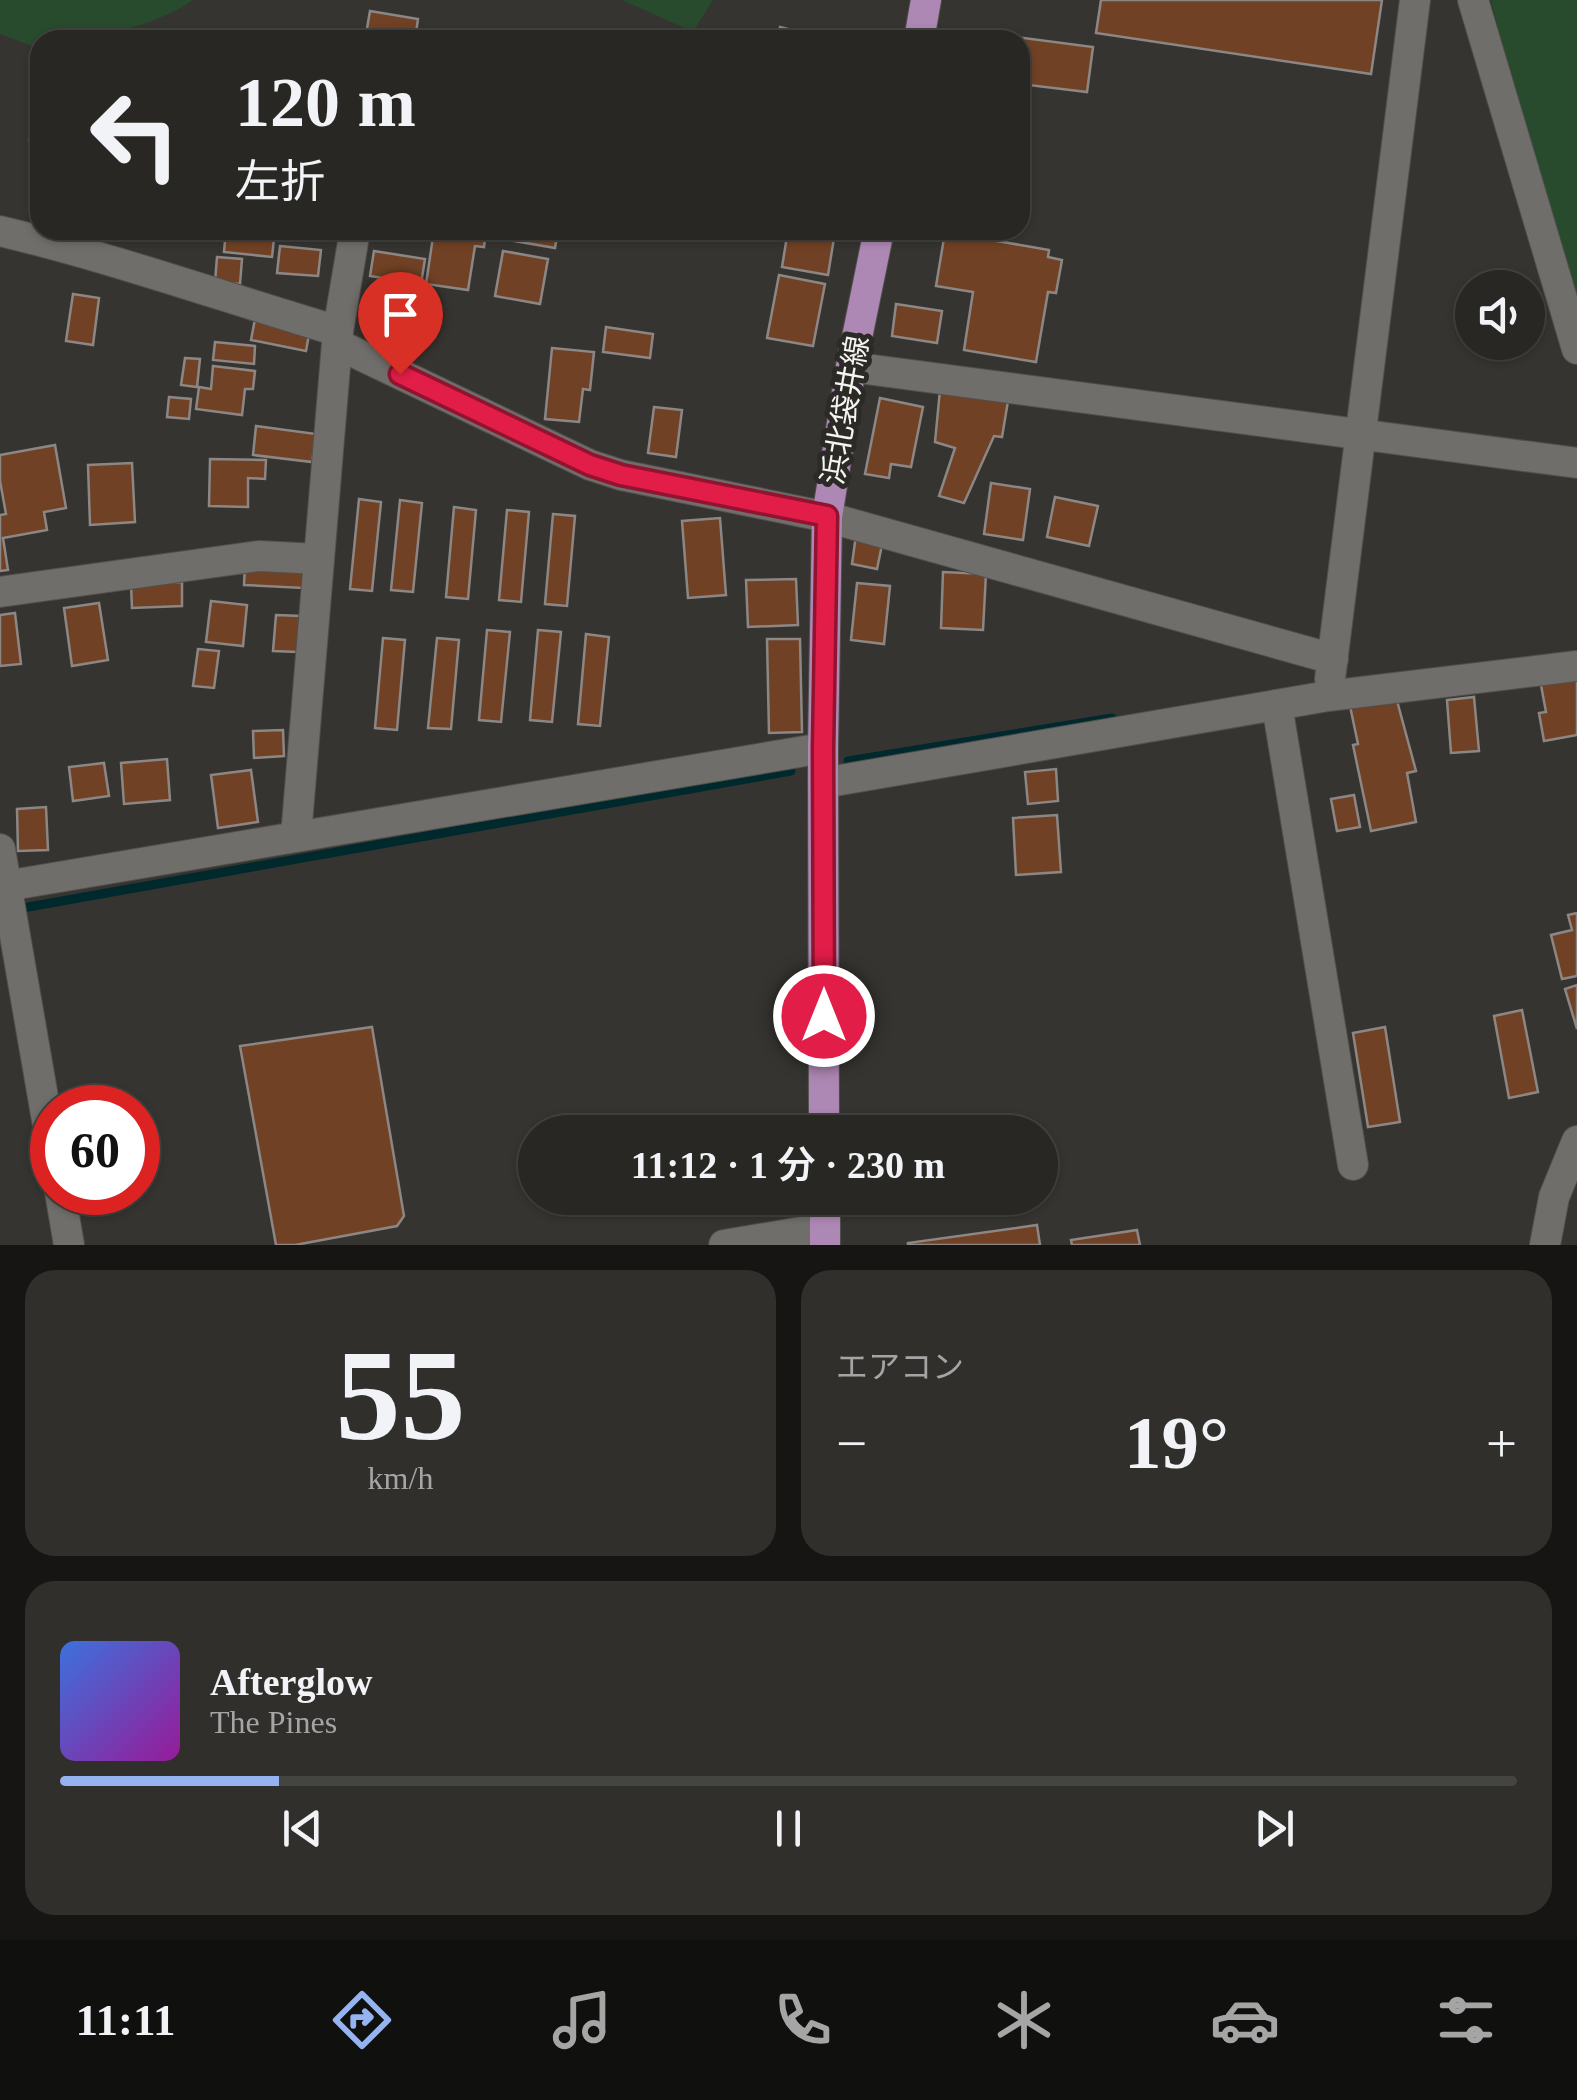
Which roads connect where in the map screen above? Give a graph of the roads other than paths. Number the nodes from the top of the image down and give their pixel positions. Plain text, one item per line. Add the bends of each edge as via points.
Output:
1 (926, 0) edge
2 (1415, 0) edge
3 (1473, 0) edge
4 (921, 30) edge
5 (0, 231) edge
6 (30, 238) edge
7 (38, 240) edge
8 (354, 240) edge
9 (876, 240) edge
10 (338, 338) junction
11 (1577, 349) edge
12 (851, 366) junction
13 (1361, 434) junction
14 (1577, 463) edge
15 (827, 516) junction
16 (320, 559) junction
17 (0, 592) edge
18 (1333, 660) junction
19 (1577, 666) edge
20 (1328, 696) junction
21 (1276, 705) junction
22 (823, 748) junction
23 (823, 783) junction
24 (296, 836) junction
25 (0, 849) edge
26 (3, 887) edge
27 (40, 1085) edge
28 (824, 1115) edge
29 (1577, 1141) edge
30 (1352, 1165) dead end
31 (64, 1215) edge
32 (825, 1237) edge
33 (69, 1245) edge
34 (724, 1245) edge
35 (1545, 1245) edge

1 - 4 main road
2 - 13 street
3 - 11 street
5 - 6 street
7 - 10 street
8 - 10 street
9 - 12 main road, 浜北袋井線
10 - 15 street via 590,465
10 - 16 street
12 - 13 street
12 - 15 main road, 浜北袋井線
13 - 14 street
13 - 18 street
15 - 18 street
15 - 22 main road, 浜北袋井線
16 - 17 street via 260,556
16 - 24 street
18 - 20 street
19 - 20 street
20 - 21 street
21 - 23 street
21 - 30 street
22 - 23 main road, 浜北袋井線
22 - 24 street
23 - 28 main road, 浜北袋井線
24 - 26 street
25 - 26 street
26 - 27 street
29 - 35 street via 1554,1196
31 - 33 street
32 - 34 street

